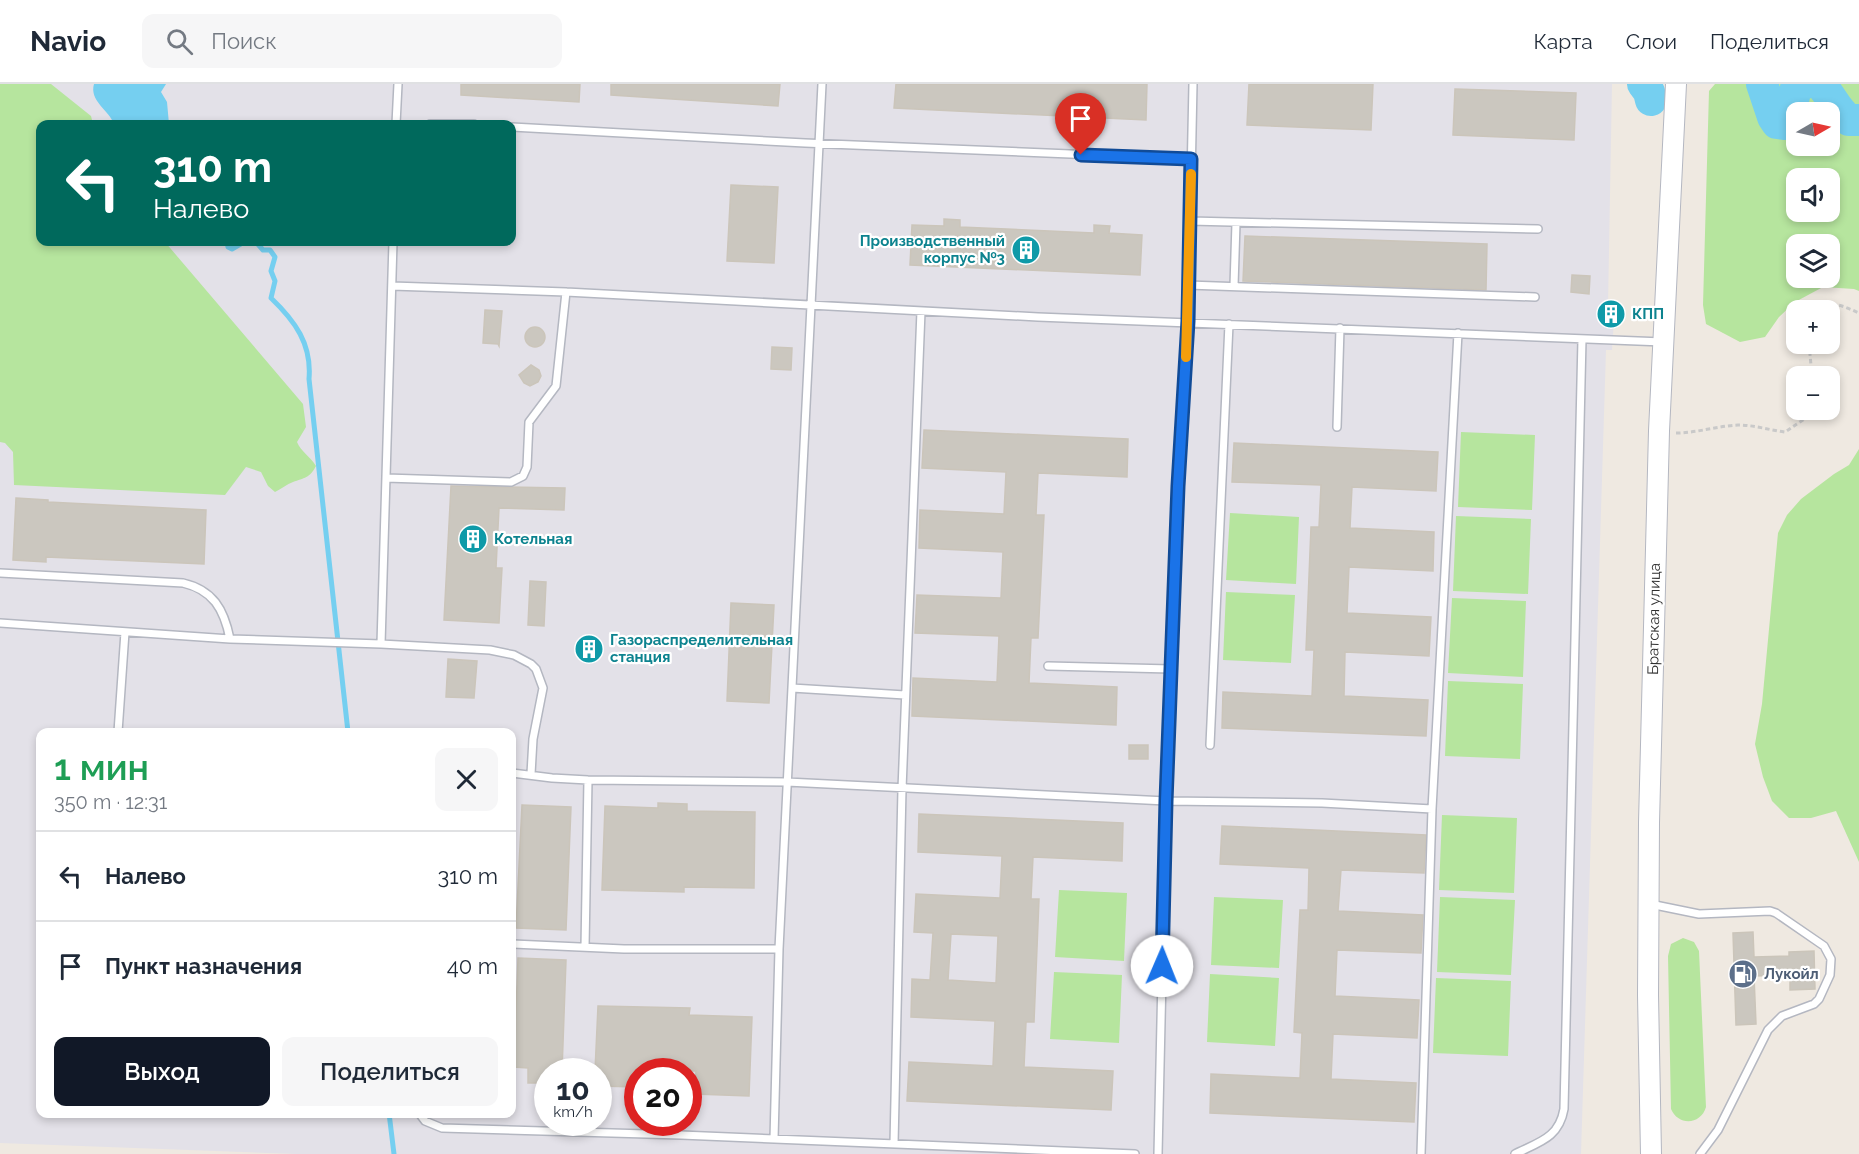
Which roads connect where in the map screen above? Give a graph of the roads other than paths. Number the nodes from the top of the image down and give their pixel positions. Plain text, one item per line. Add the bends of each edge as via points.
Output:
1 (398, 84) edge
2 (822, 84) edge
3 (1193, 84) edge
4 (1676, 84) edge
5 (396, 120) edge
6 (516, 127) edge
7 (820, 144) junction
8 (1191, 159) junction
9 (1190, 221) junction
10 (1236, 223) junction
11 (1538, 229) dead end
12 (393, 246) edge
13 (1188, 285) junction
14 (392, 286) junction
15 (1234, 286) junction
16 (566, 292) junction
17 (1535, 297) dead end
18 (810, 305) junction
19 (921, 311) junction
20 (1188, 321) junction
21 (1229, 324) junction
22 (1340, 328) junction
23 (1458, 333) junction
24 (1582, 339) junction
25 (1663, 342) junction
26 (1336, 427) dead end
27 (386, 478) junction
28 (0, 573) edge
29 (0, 623) edge
30 (124, 632) junction
31 (230, 639) junction
32 (381, 644) junction
33 (1048, 666) dead end
34 (1171, 669) junction
35 (792, 688) junction
36 (905, 695) junction
37 (118, 728) edge
38 (1209, 745) dead end
39 (516, 773) edge
40 (531, 774) junction
41 (588, 780) junction
42 (787, 782) junction
43 (902, 789) junction
44 (1166, 801) junction
45 (1432, 809) junction
46 (1649, 903) junction
47 (516, 944) edge
48 (585, 947) junction
49 (779, 948) junction
50 (423, 1118) edge
51 (774, 1139) junction
52 (894, 1144) junction
53 (1135, 1154) edge
54 (1158, 1154) edge
55 (1421, 1154) edge
56 (1515, 1154) edge
57 (1652, 1154) edge
58 (1700, 1154) edge

1 - 5 lane
2 - 7 lane
3 - 8 lane
4 - 25 main road, Братская улица
6 - 7 lane
7 - 8 lane
7 - 18 lane
8 - 9 lane
9 - 10 lane
9 - 13 lane
10 - 11 lane
10 - 15 lane
12 - 14 lane
13 - 15 lane
13 - 20 lane
14 - 16 lane
14 - 27 lane
15 - 17 lane
16 - 18 lane
16 - 27 lane via 556,386 529,422 523,476 511,482
18 - 19 lane
18 - 35 lane
19 - 20 lane
19 - 36 lane
20 - 21 lane
20 - 34 lane
21 - 22 lane
21 - 38 lane
22 - 23 lane
22 - 26 lane
23 - 24 lane
23 - 45 lane
24 - 25 lane
24 - 56 lane via 1564,1109 1552,1136
25 - 46 main road, Братская улица
27 - 32 lane
28 - 31 lane via 197,586 216,601
29 - 30 lane
30 - 31 lane
30 - 37 lane
31 - 32 lane
32 - 40 lane via 490,650 514,655 531,664 543,688
33 - 34 lane
34 - 44 lane
35 - 36 lane
35 - 42 lane
36 - 43 lane
39 - 40 lane
40 - 41 lane
41 - 42 lane
41 - 48 lane
42 - 43 lane
42 - 49 lane
43 - 44 lane
43 - 52 lane
44 - 45 lane
44 - 54 lane
45 - 55 lane
46 - 57 main road, Братская улица
46 - 58 lane via 1699,914 1770,911 1824,946 1831,958 1830,975 1819,999 1807,1008 1782,1016 1768,1030 1718,1130
47 - 48 lane
48 - 49 lane
49 - 51 lane
50 - 51 lane via 442,1128
51 - 52 lane
52 - 53 lane

